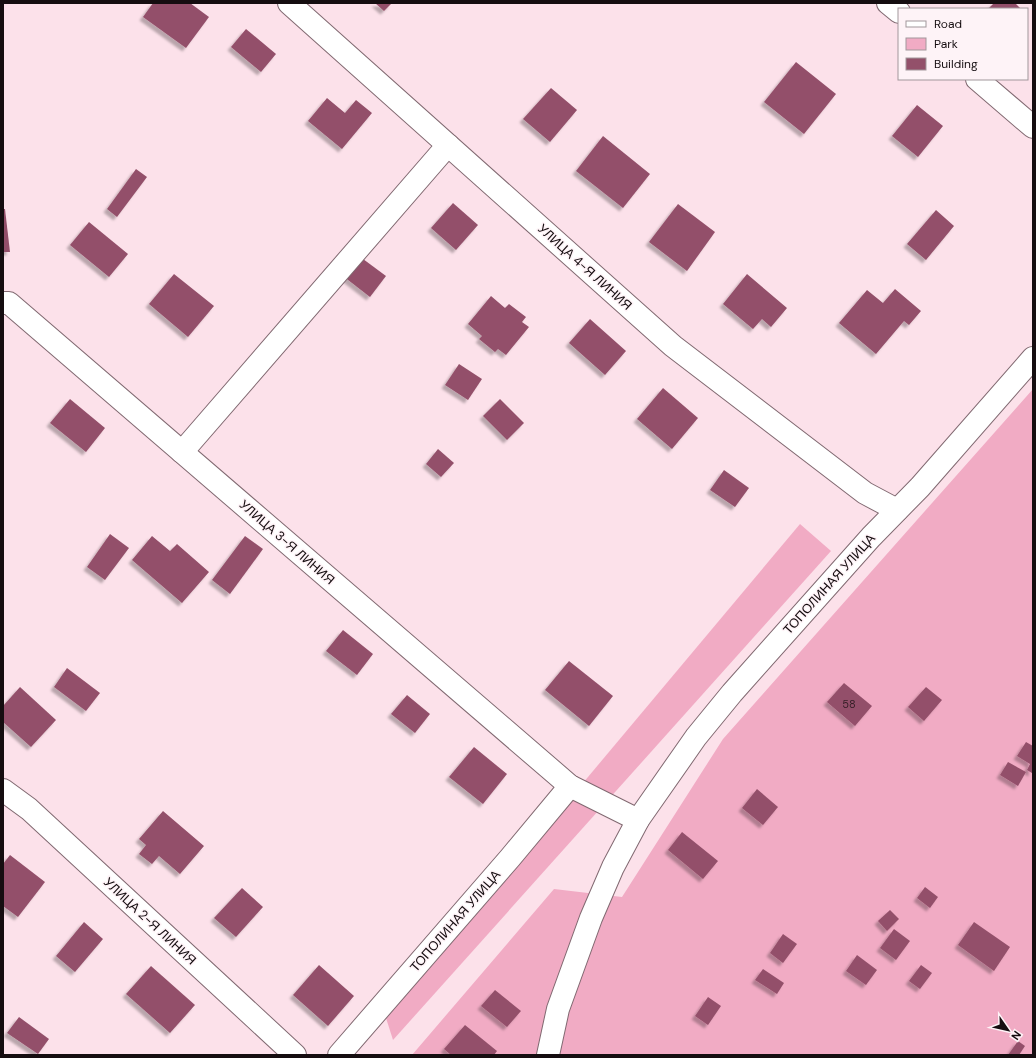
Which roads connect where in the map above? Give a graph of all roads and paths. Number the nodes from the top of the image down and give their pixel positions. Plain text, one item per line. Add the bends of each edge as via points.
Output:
1 (289, 3) edge
2 (888, 3) edge
3 (898, 11) edge
4 (978, 80) edge
5 (1033, 127) edge
6 (448, 145) junction
7 (3, 303) edge
8 (1033, 358) edge
9 (182, 452) junction
10 (896, 510) junction
11 (570, 786) junction
12 (3, 790) edge
13 (638, 820) junction
14 (295, 1055) edge
15 (339, 1055) edge
16 (548, 1055) edge

1 - 6 street, УЛИЦА 4-Я ЛИНИЯ
2 - 3 street
4 - 5 street
6 - 9 street
6 - 10 street, УЛИЦА 4-Я ЛИНИЯ via 673,346 865,493
7 - 9 street, УЛИЦА 3-Я ЛИНИЯ via 9,303
8 - 10 street, ТОПОЛИНАЯ УЛИЦА via 920,487
9 - 11 street, УЛИЦА 3-Я ЛИНИЯ
10 - 13 street, ТОПОЛИНАЯ УЛИЦА via 732,693 696,737
11 - 13 street, УЛИЦА 3-Я ЛИНИЯ
11 - 15 street, ТОПОЛИНАЯ УЛИЦА
12 - 14 street, УЛИЦА 2-Я ЛИНИЯ via 29,809
13 - 16 street, ТОПОЛИНАЯ УЛИЦА via 590,918 558,1009

